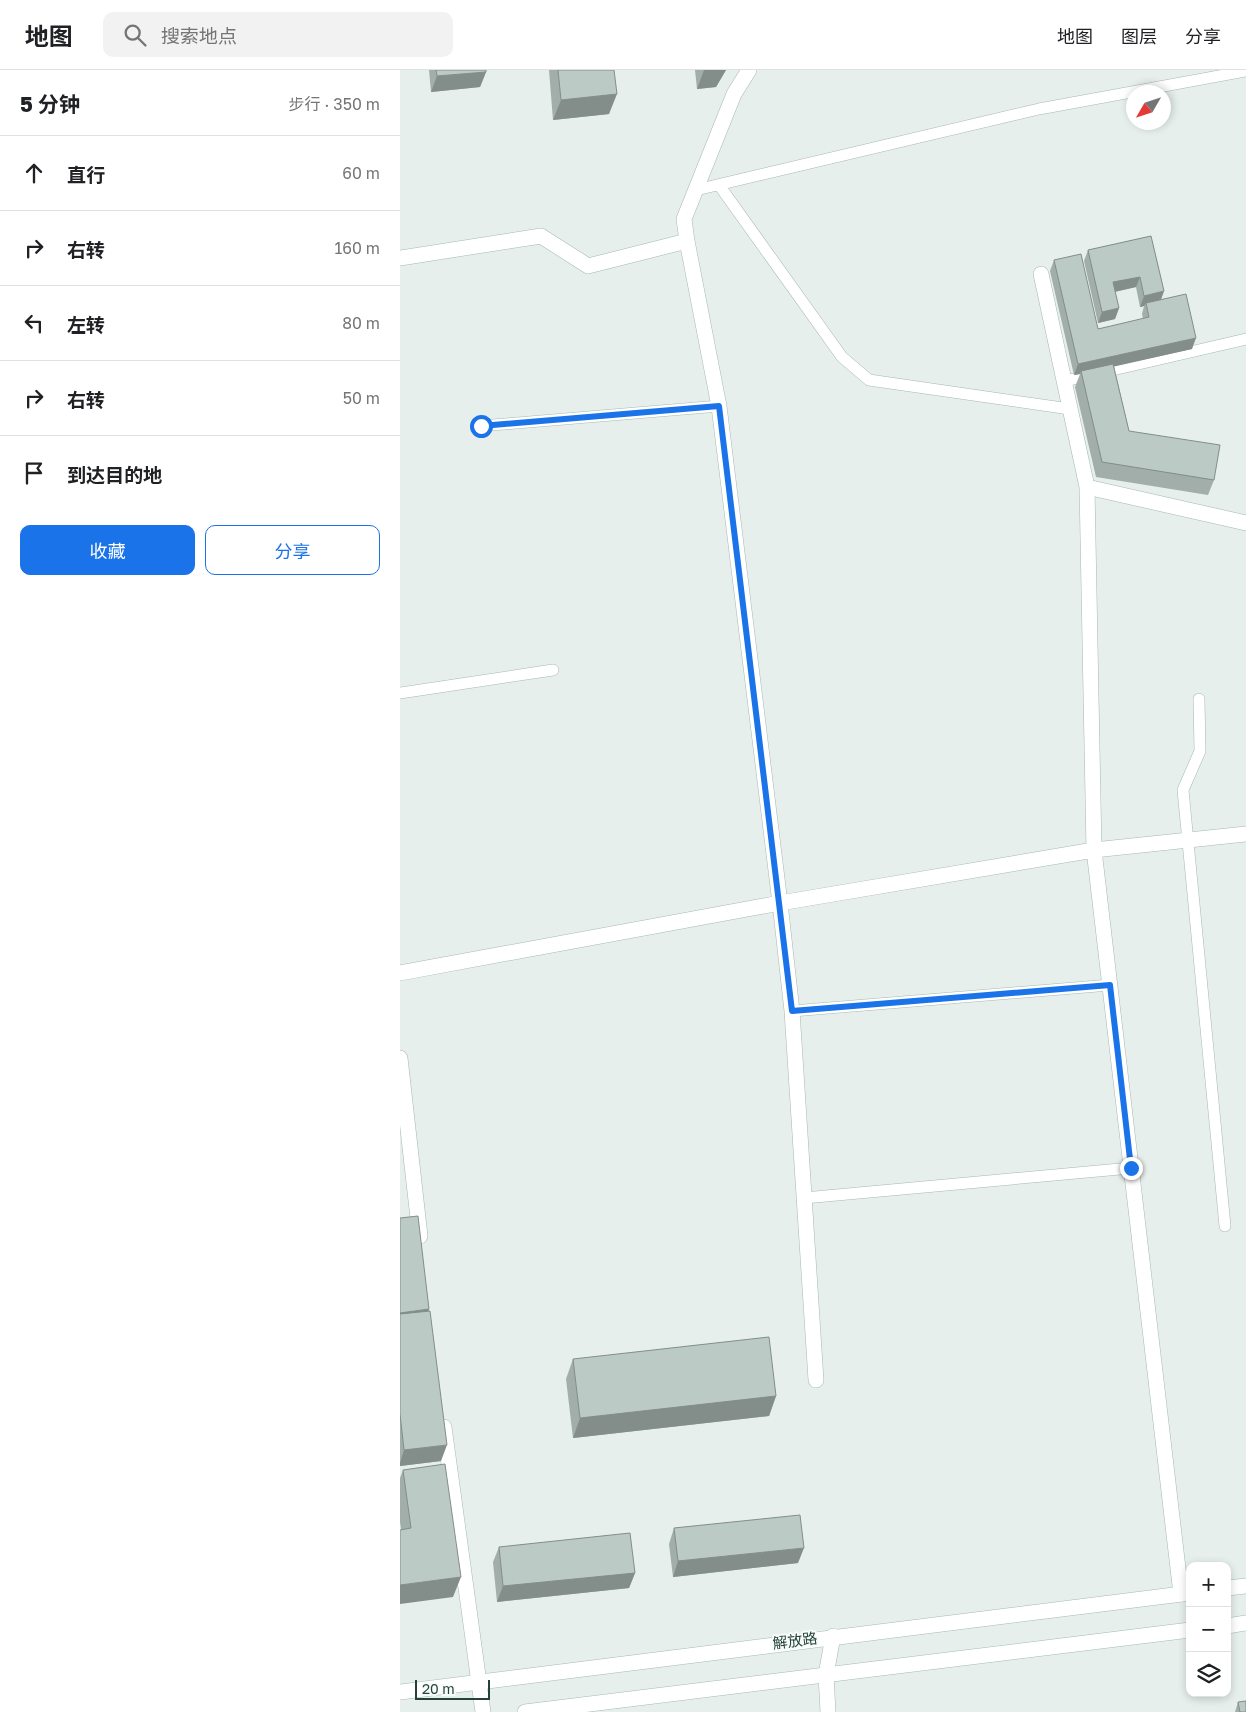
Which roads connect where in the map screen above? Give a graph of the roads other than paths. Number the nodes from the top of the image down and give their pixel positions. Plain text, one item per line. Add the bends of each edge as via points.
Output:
1 (749, 70) edge
2 (1246, 71) edge
3 (719, 185) junction
4 (696, 190) junction
5 (687, 241) junction
6 (400, 258) edge
7 (1041, 274) dead end
8 (1246, 339) edge
9 (1065, 381) junction
10 (719, 406) junction
11 (1070, 409) junction
12 (481, 426) dead end
13 (1087, 488) junction
14 (1246, 523) edge
15 (552, 670) dead end
16 (400, 693) edge
17 (1199, 699) dead end
18 (1246, 834) edge
19 (1188, 840) junction
20 (1094, 850) junction
21 (780, 903) junction
22 (400, 973) edge
23 (1110, 985) junction
24 (792, 1011) junction
25 (400, 1058) edge
26 (1131, 1168) junction
27 (804, 1198) junction
28 (1225, 1226) dead end
29 (422, 1251) edge
30 (816, 1380) dead end
31 (443, 1417) edge
32 (1246, 1586) edge
33 (1231, 1588) edge
34 (1186, 1593) edge
35 (1246, 1623) edge
36 (1231, 1625) edge
37 (1186, 1630) edge
38 (833, 1636) junction
39 (826, 1675) junction
40 (478, 1682) junction
41 (400, 1692) edge
42 (482, 1712) edge
43 (525, 1712) edge
44 (828, 1712) edge

1 - 4 street via 734,94
2 - 3 lane via 1039,109
3 - 4 lane
3 - 11 lane via 842,357 869,380
4 - 5 street via 684,219
5 - 6 street via 588,266 541,236
5 - 10 street
7 - 9 street
8 - 9 lane
9 - 11 street
10 - 12 lane
10 - 21 street
11 - 13 street
13 - 14 street
13 - 20 street
15 - 16 lane
17 - 19 lane via 1200,751 1183,790
18 - 19 street
19 - 20 street
19 - 28 lane
20 - 21 street
20 - 23 street
21 - 22 street
21 - 24 street
23 - 24 lane
23 - 26 street
24 - 27 street
25 - 29 street
26 - 27 lane
26 - 34 street
27 - 30 street
31 - 40 street
32 - 33 street
34 - 38 street, 解放路
35 - 36 street
37 - 39 street
38 - 39 street
38 - 40 street, 解放路
39 - 43 street
39 - 44 street
40 - 41 street, 解放路
40 - 42 street

